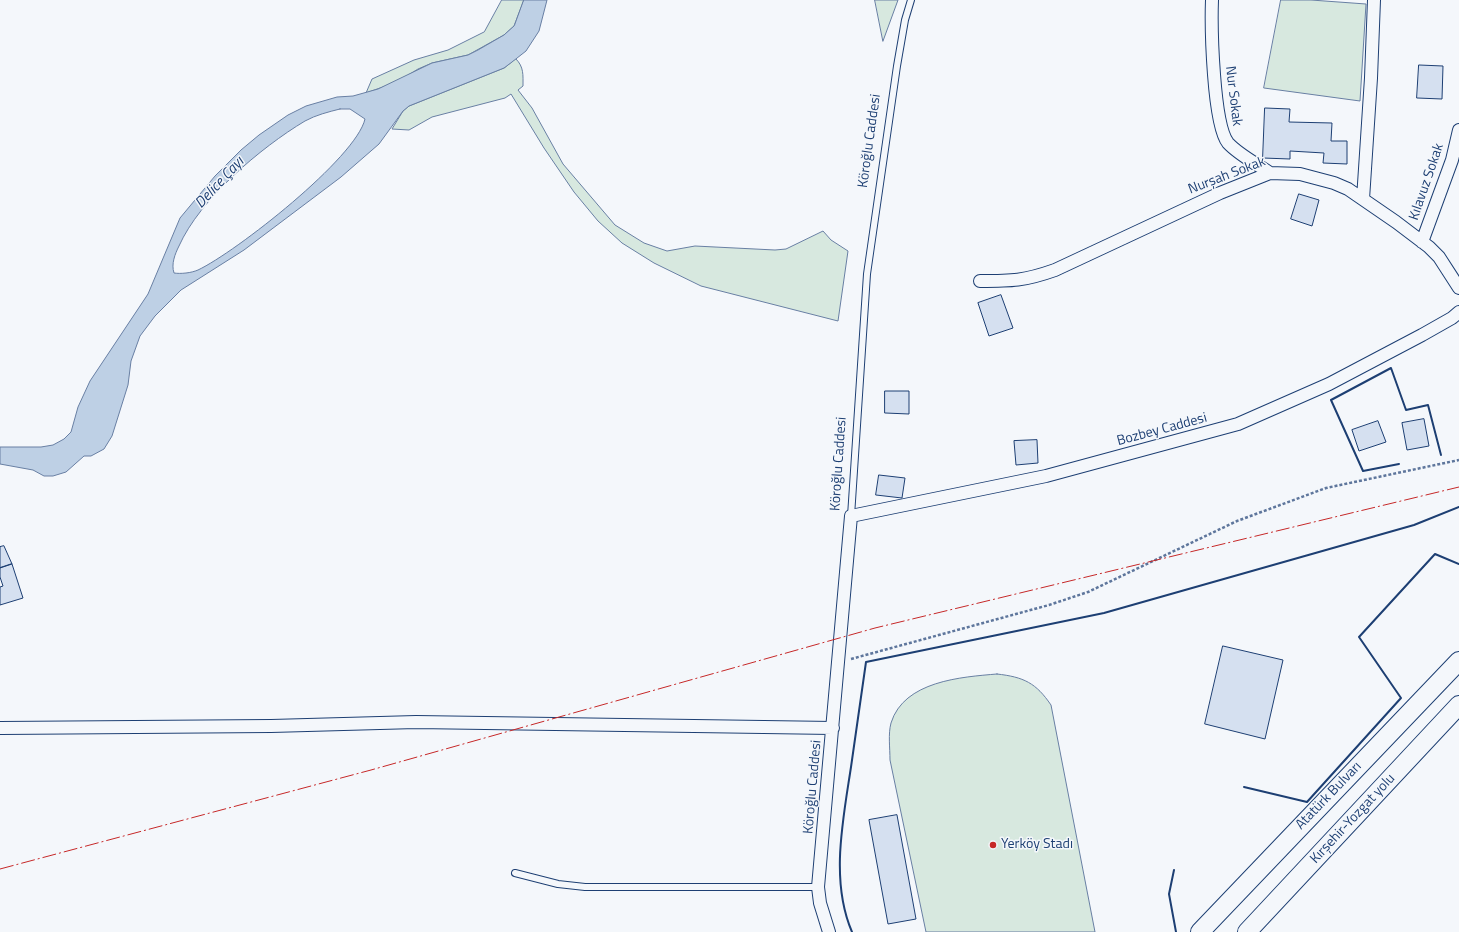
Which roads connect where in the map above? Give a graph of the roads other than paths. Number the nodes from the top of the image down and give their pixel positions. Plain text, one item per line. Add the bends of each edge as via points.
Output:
1 (911, 0) edge
2 (1212, 0) edge
3 (1374, 0) edge
4 (1459, 130) edge
5 (1270, 173) junction
6 (1363, 199) junction
7 (1422, 242) junction
8 (980, 281) dead end
9 (1459, 288) edge
10 (1459, 312) edge
11 (851, 516) junction
12 (1459, 661) edge
13 (1459, 705) edge
14 (0, 728) edge
15 (833, 728) junction
16 (515, 873) dead end
17 (818, 887) junction
18 (829, 932) edge
19 (1200, 932) edge
20 (1247, 932) edge

1 - 11 lane, Köroğlu Caddesi via 896,66 867,274
2 - 5 street, Nur Sokak via 1215,89 1222,134 1234,149
3 - 6 street via 1372,78
4 - 7 street, Kılavuz Sokak via 1452,160
5 - 6 street, Nurşah Sokak via 1300,174 1321,179 1348,189
5 - 8 street, Nurşah Sokak via 1033,278 1015,282
6 - 7 street, Nurşah Sokak
7 - 9 street, Nurşah Sokak via 1439,257
10 - 11 street, Bozbey Caddesi via 1422,335 1329,384 1238,424 1046,476
11 - 15 street, Köroğlu Caddesi
12 - 19 main road, Atatürk Bulvarı
13 - 20 main road, Kırşehir-Yozgat yolu
14 - 15 street via 416,722
15 - 17 street, Köroğlu Caddesi
16 - 17 lane via 558,884 586,887
17 - 18 street, Köroğlu Caddesi

